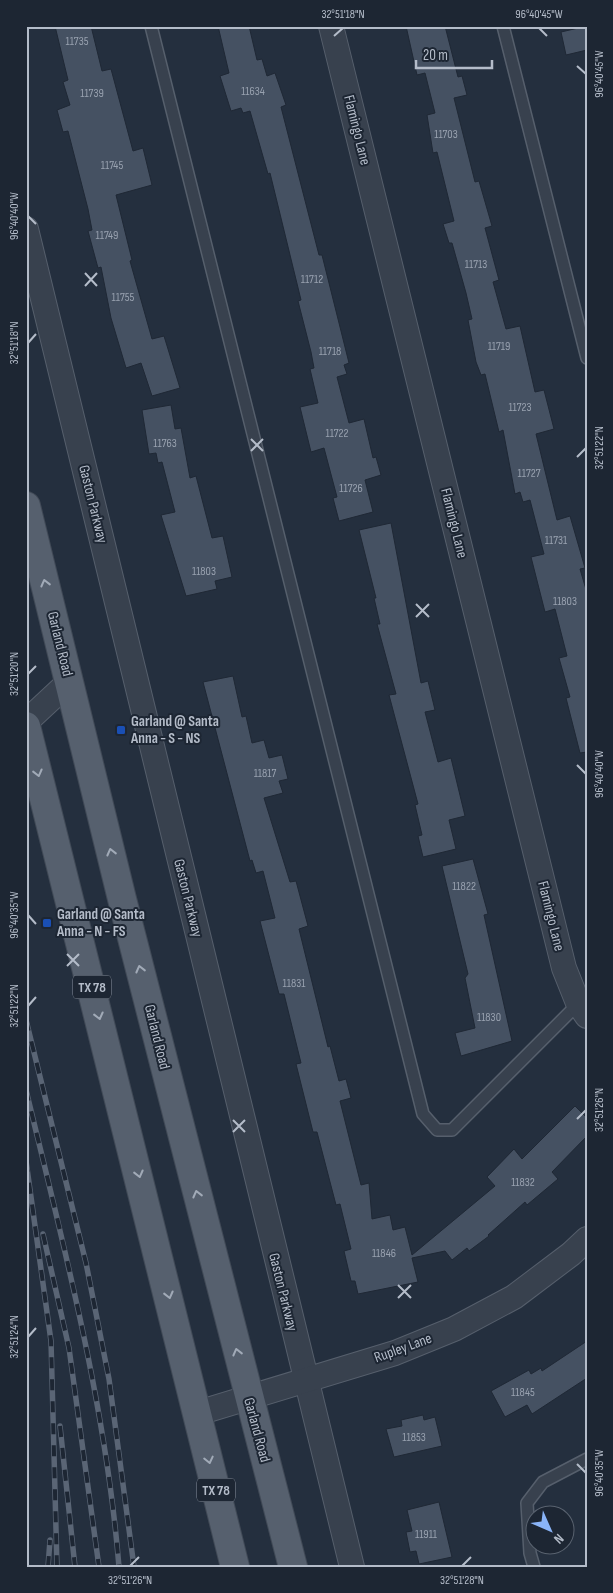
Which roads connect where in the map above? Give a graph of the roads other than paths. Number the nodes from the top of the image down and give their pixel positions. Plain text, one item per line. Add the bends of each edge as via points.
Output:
1 (151, 26) edge
2 (331, 26) edge
3 (503, 26) edge
4 (26, 228) edge
5 (587, 358) edge
6 (26, 506) edge
7 (69, 682) junction
8 (26, 722) edge
9 (26, 726) edge
10 (584, 1005) edge
11 (587, 1240) edge
12 (305, 1381) junction
13 (249, 1399) junction
14 (198, 1413) junction
15 (587, 1459) edge
16 (235, 1567) edge
17 (293, 1567) edge
18 (352, 1567) edge
19 (534, 1567) edge

1 - 10 lane via 423,1114 437,1130 452,1130
2 - 10 street, Flamingo Lane via 564,968
3 - 5 lane
4 - 12 street, Gaston Parkway
7 -> 6 main road, Garland Road
7 - 8 street
13 -> 7 main road, Garland Road
9 -> 14 main road, TX 78
11 - 12 street, Rupley Lane via 514,1297 454,1329 395,1353
12 - 13 street, Rupley Lane
12 - 18 street, Gaston Parkway
13 - 14 street, Rupley Lane
13 - 17 main road, Garland Road
14 -> 16 main road, TX 78
15 - 19 lane via 543,1482 527,1503

